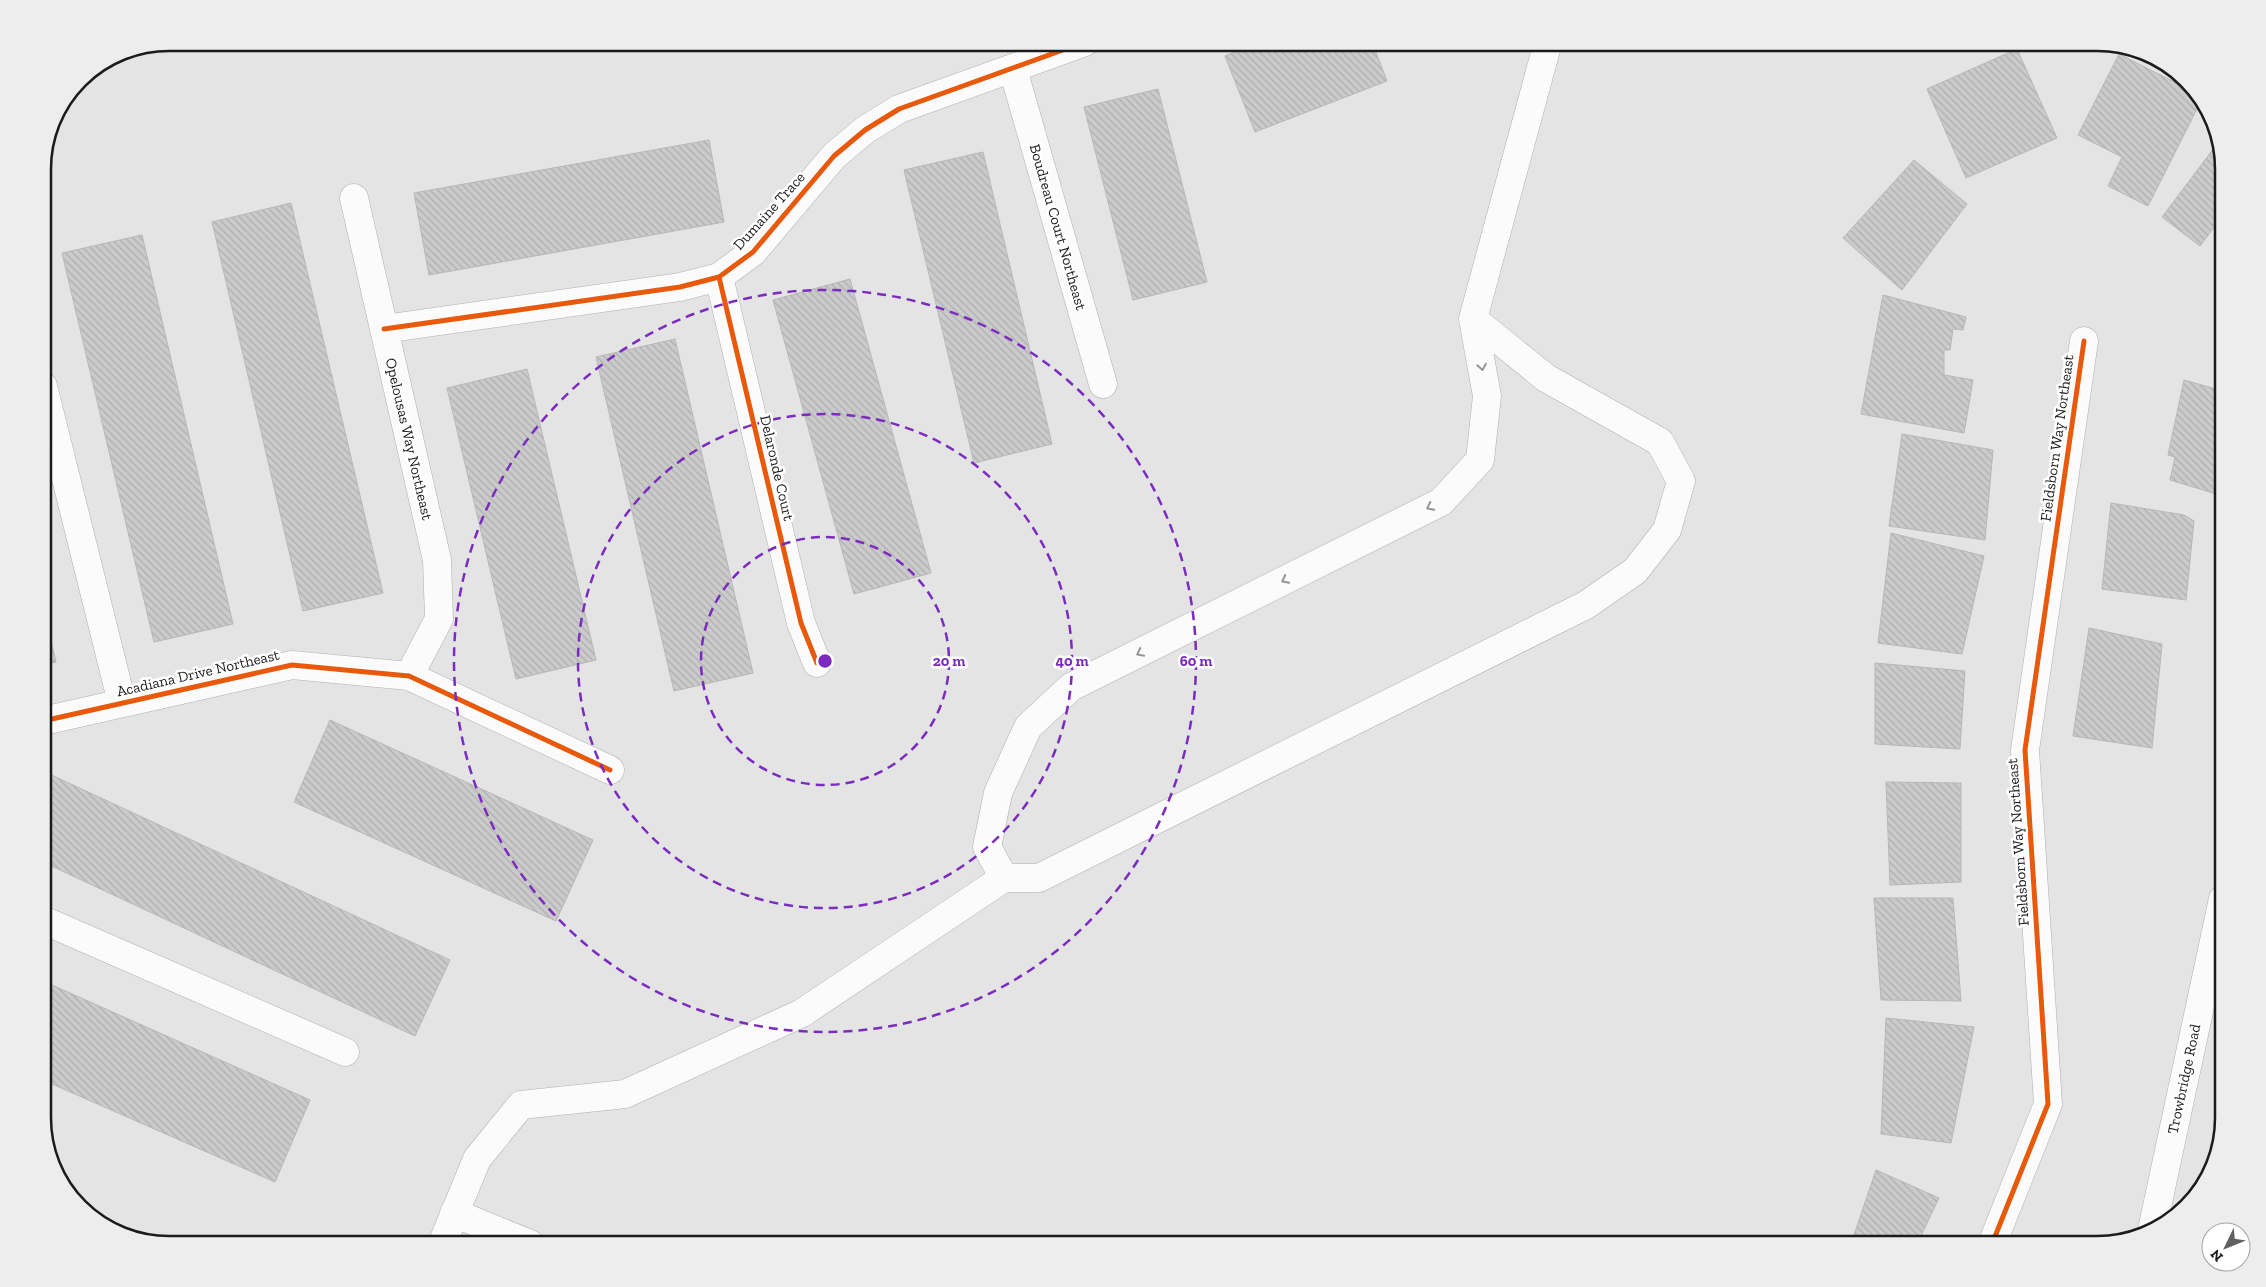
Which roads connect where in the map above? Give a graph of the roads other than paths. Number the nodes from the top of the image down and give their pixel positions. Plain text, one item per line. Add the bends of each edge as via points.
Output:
1 (1062, 51) edge
2 (1546, 51) edge
3 (1013, 69) junction
4 (354, 198) dead end
5 (719, 277) junction
6 (1473, 319) junction
7 (384, 329) junction
8 (2084, 341) dead end
9 (1103, 384) dead end
10 (52, 422) edge
11 (817, 663) dead end
12 (409, 676) junction
13 (122, 703) junction
14 (52, 719) edge
15 (610, 770) dead end
16 (1004, 878) junction
17 (52, 924) edge
18 (2215, 941) edge
19 (345, 1052) dead end
20 (454, 1213) junction
21 (2154, 1221) edge
22 (445, 1236) edge
23 (510, 1236) edge
24 (1995, 1236) edge

1 - 3 street, Dumaine Trace
2 - 6 street
3 - 5 street, Dumaine Trace via 899,109 865,130 834,156 753,252
3 - 9 street, Boudreau Court Northeast
4 - 7 street, Opelousas Way Northeast
5 - 7 street, Dumaine Trace via 680,287
5 - 11 street, Delaronde Court via 801,623
6 -> 16 street via 1487,396 1480,460 1441,502 1071,687 1028,727 998,793 987,846
6 - 16 street via 1546,378 1660,442 1680,481 1667,530 1635,571 1586,605 1039,878
7 - 12 street, Opelousas Way Northeast via 438,560 439,619
8 - 24 street, Fieldsborn Way Northeast via 2025,750 2048,1104
10 - 13 street
12 - 13 street, Acadiana Drive Northeast via 292,665
12 - 15 street, Acadiana Drive Northeast
13 - 14 street, Acadiana Drive Northeast
16 - 20 street via 802,1013 625,1094 521,1105 477,1159
17 - 19 street
18 - 21 street, Trowbridge Road
20 - 22 street
20 - 23 street

